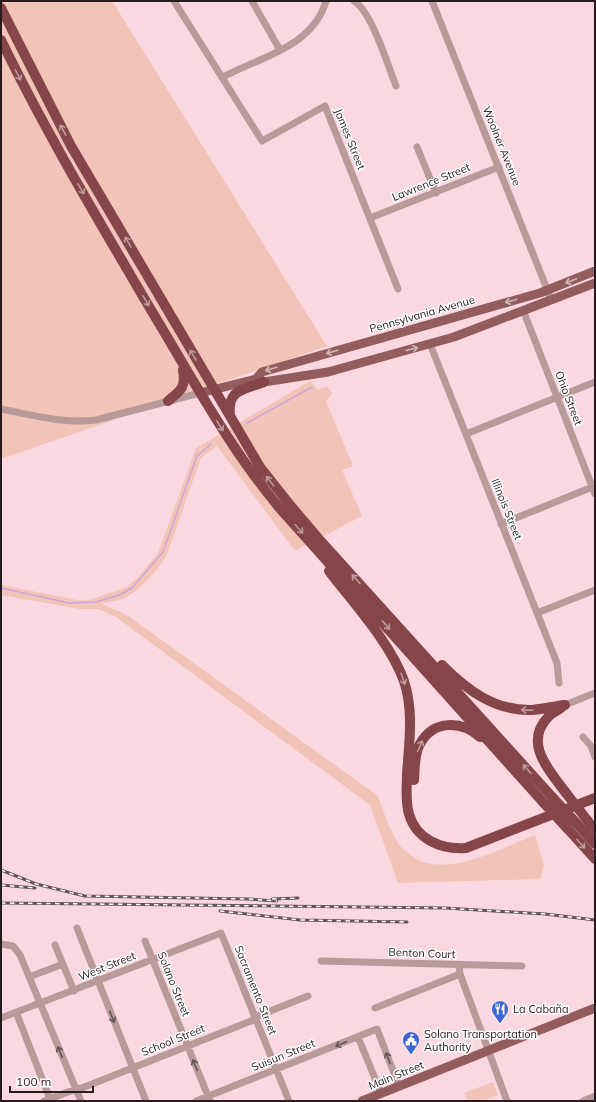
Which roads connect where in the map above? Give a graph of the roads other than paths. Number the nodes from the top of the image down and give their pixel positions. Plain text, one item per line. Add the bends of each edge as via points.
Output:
1 (174, 1) edge
2 (252, 1) edge
3 (326, 1) edge
4 (354, 1) edge
5 (432, 1) edge
6 (1, 8) edge
7 (1, 40) edge
8 (280, 50) junction
9 (223, 77) junction
10 (396, 86) dead end
11 (417, 147) dead end
12 (499, 167) junction
13 (436, 193) junction
14 (370, 218) junction
15 (595, 271) edge
16 (595, 283) edge
17 (398, 289) dead end
18 (550, 294) junction
19 (523, 310) junction
20 (430, 344) junction
21 (180, 360) junction
22 (260, 381) junction
23 (595, 382) edge
24 (212, 388) junction
25 (200, 393) junction
26 (557, 398) junction
27 (168, 401) junction
28 (1, 409) edge
29 (231, 420) junction
30 (466, 434) junction
31 (594, 489) edge
32 (501, 524) junction
33 (311, 543) junction
34 (595, 590) edge
35 (367, 591) junction
36 (537, 613) junction
37 (559, 682) dead end
38 (595, 693) edge
39 (565, 705) junction
40 (583, 736) dead end
41 (501, 756) junction
42 (595, 758) edge
43 (595, 798) edge
44 (595, 830) edge
45 (439, 844) junction
46 (595, 844) edge
47 (595, 859) edge
48 (77, 928) dead end
49 (221, 933) joint
50 (145, 941) dead end
51 (1, 944) edge
52 (55, 945) dead end
53 (153, 960) junction
54 (321, 960) dead end
55 (63, 964) junction
56 (459, 965) junction
57 (522, 966) dead end
58 (460, 974) junction
59 (29, 977) junction
60 (98, 981) junction
61 (74, 991) junction
62 (308, 996) dead end
63 (40, 1003) junction
64 (375, 1008) dead end
65 (595, 1008) edge
66 (16, 1012) junction
67 (1, 1017) edge
68 (255, 1018) junction
69 (358, 1037) junction
70 (187, 1046) junction
71 (489, 1050) junction
72 (132, 1068) junction
73 (276, 1069) junction
74 (399, 1086) junction
75 (76, 1089) junction
76 (381, 1093) junction
77 (595, 1096) edge
78 (209, 1099) edge
79 (47, 1100) edge
80 (81, 1101) edge
81 (146, 1101) edge
82 (196, 1101) edge
83 (289, 1101) edge
84 (362, 1101) edge
85 (507, 1101) edge
86 (583, 1101) edge

1 - 9 street, James Street
2 - 8 street
3 - 8 street via 315,23 304,36
4 - 10 street via 372,24
5 - 12 street, Woolner Avenue
24 -> 6 highway via 71,146
7 -> 21 highway via 59,152
8 - 9 street
9 - 14 street, James Street via 262,141 325,106
11 - 13 street
12 - 13 street, Lawrence Street
12 - 18 street, Woolner Avenue
13 - 14 street, Lawrence Street
14 - 17 street, James Street
15 -> 18 main road, Pennsylvania Avenue
16 - 18 main road, Pennsylvania Avenue
18 - 19 main road, Pennsylvania Avenue
18 -> 22 main road, Pennsylvania Avenue via 262,372
19 - 20 main road, Pennsylvania Avenue via 476,330
19 - 26 street, Ohio Street
22 -> 20 main road, Pennsylvania Avenue via 328,372
20 - 30 street, Illinois Street
21 - 25 highway
21 - 27 highway via 185,382 180,391
22 - 24 main road, Pennsylvania Avenue
22 - 29 highway via 232,396 229,402
23 - 26 street
24 - 25 main road, Pennsylvania Avenue
24 - 29 highway
25 - 27 street, Pennsylvania Avenue
25 -> 33 highway via 250,472
26 - 30 street
26 - 31 street, Ohio Street
27 - 28 street, Pennsylvania Avenue via 82,422
35 -> 29 highway via 271,482
30 - 32 street, Illinois Street
31 - 32 street
32 - 36 street, Illinois Street
33 -> 41 highway
33 -> 45 highway via 322,562 385,645 399,669 407,692 409,713 409,815 426,839
34 - 36 street
39 -> 35 highway via 543,709 516,709 493,704 471,692 385,605
46 -> 35 highway, bridge
36 - 37 street, Illinois Street via 557,663
38 - 39 street
39 - 44 highway, bridge via 546,720 539,733 542,760
40 - 42 street via 591,746
45 -> 41 highway via 417,821 413,806 416,756 425,735 443,725 464,726
41 -> 47 highway, bridge
43 - 45 highway via 476,845 458,849
48 - 60 street
49 - 53 street, West Street
49 - 68 street, Sacramento Street
50 - 53 street, Solano Street
51 - 59 street via 16,948
52 - 55 street
53 - 60 street, West Street
53 - 70 street, Solano Street
54 - 56 street, Benton Court
55 - 59 street
55 - 61 street
56 - 57 street, Benton Court
56 - 58 street
58 - 64 street
58 - 71 street
59 - 63 street
60 - 61 street, West Street
60 -> 72 street
61 - 63 street, West Street
62 - 68 street, School Street
63 - 66 street, West Street
75 -> 63 street
65 - 71 main road, Main Street
66 - 67 street, West Street
66 - 79 street
68 - 70 street, School Street
68 - 73 street, Sacramento Street
69 -> 73 street, Suisun Street
74 -> 69 street, Suisun Street via 377,1029
69 - 76 street
70 - 72 street, School Street
78 -> 70 street, Solano Street
71 - 74 main road, Main Street
71 - 85 street
72 - 75 street, School Street
72 - 81 street
73 - 78 street, Suisun Street
73 - 83 street, Sacramento Street
74 - 76 main road, Main Street
75 - 79 street, School Street
75 - 80 street
76 - 84 main road, Main Street
77 - 86 street
78 - 82 street, Suisun Street

